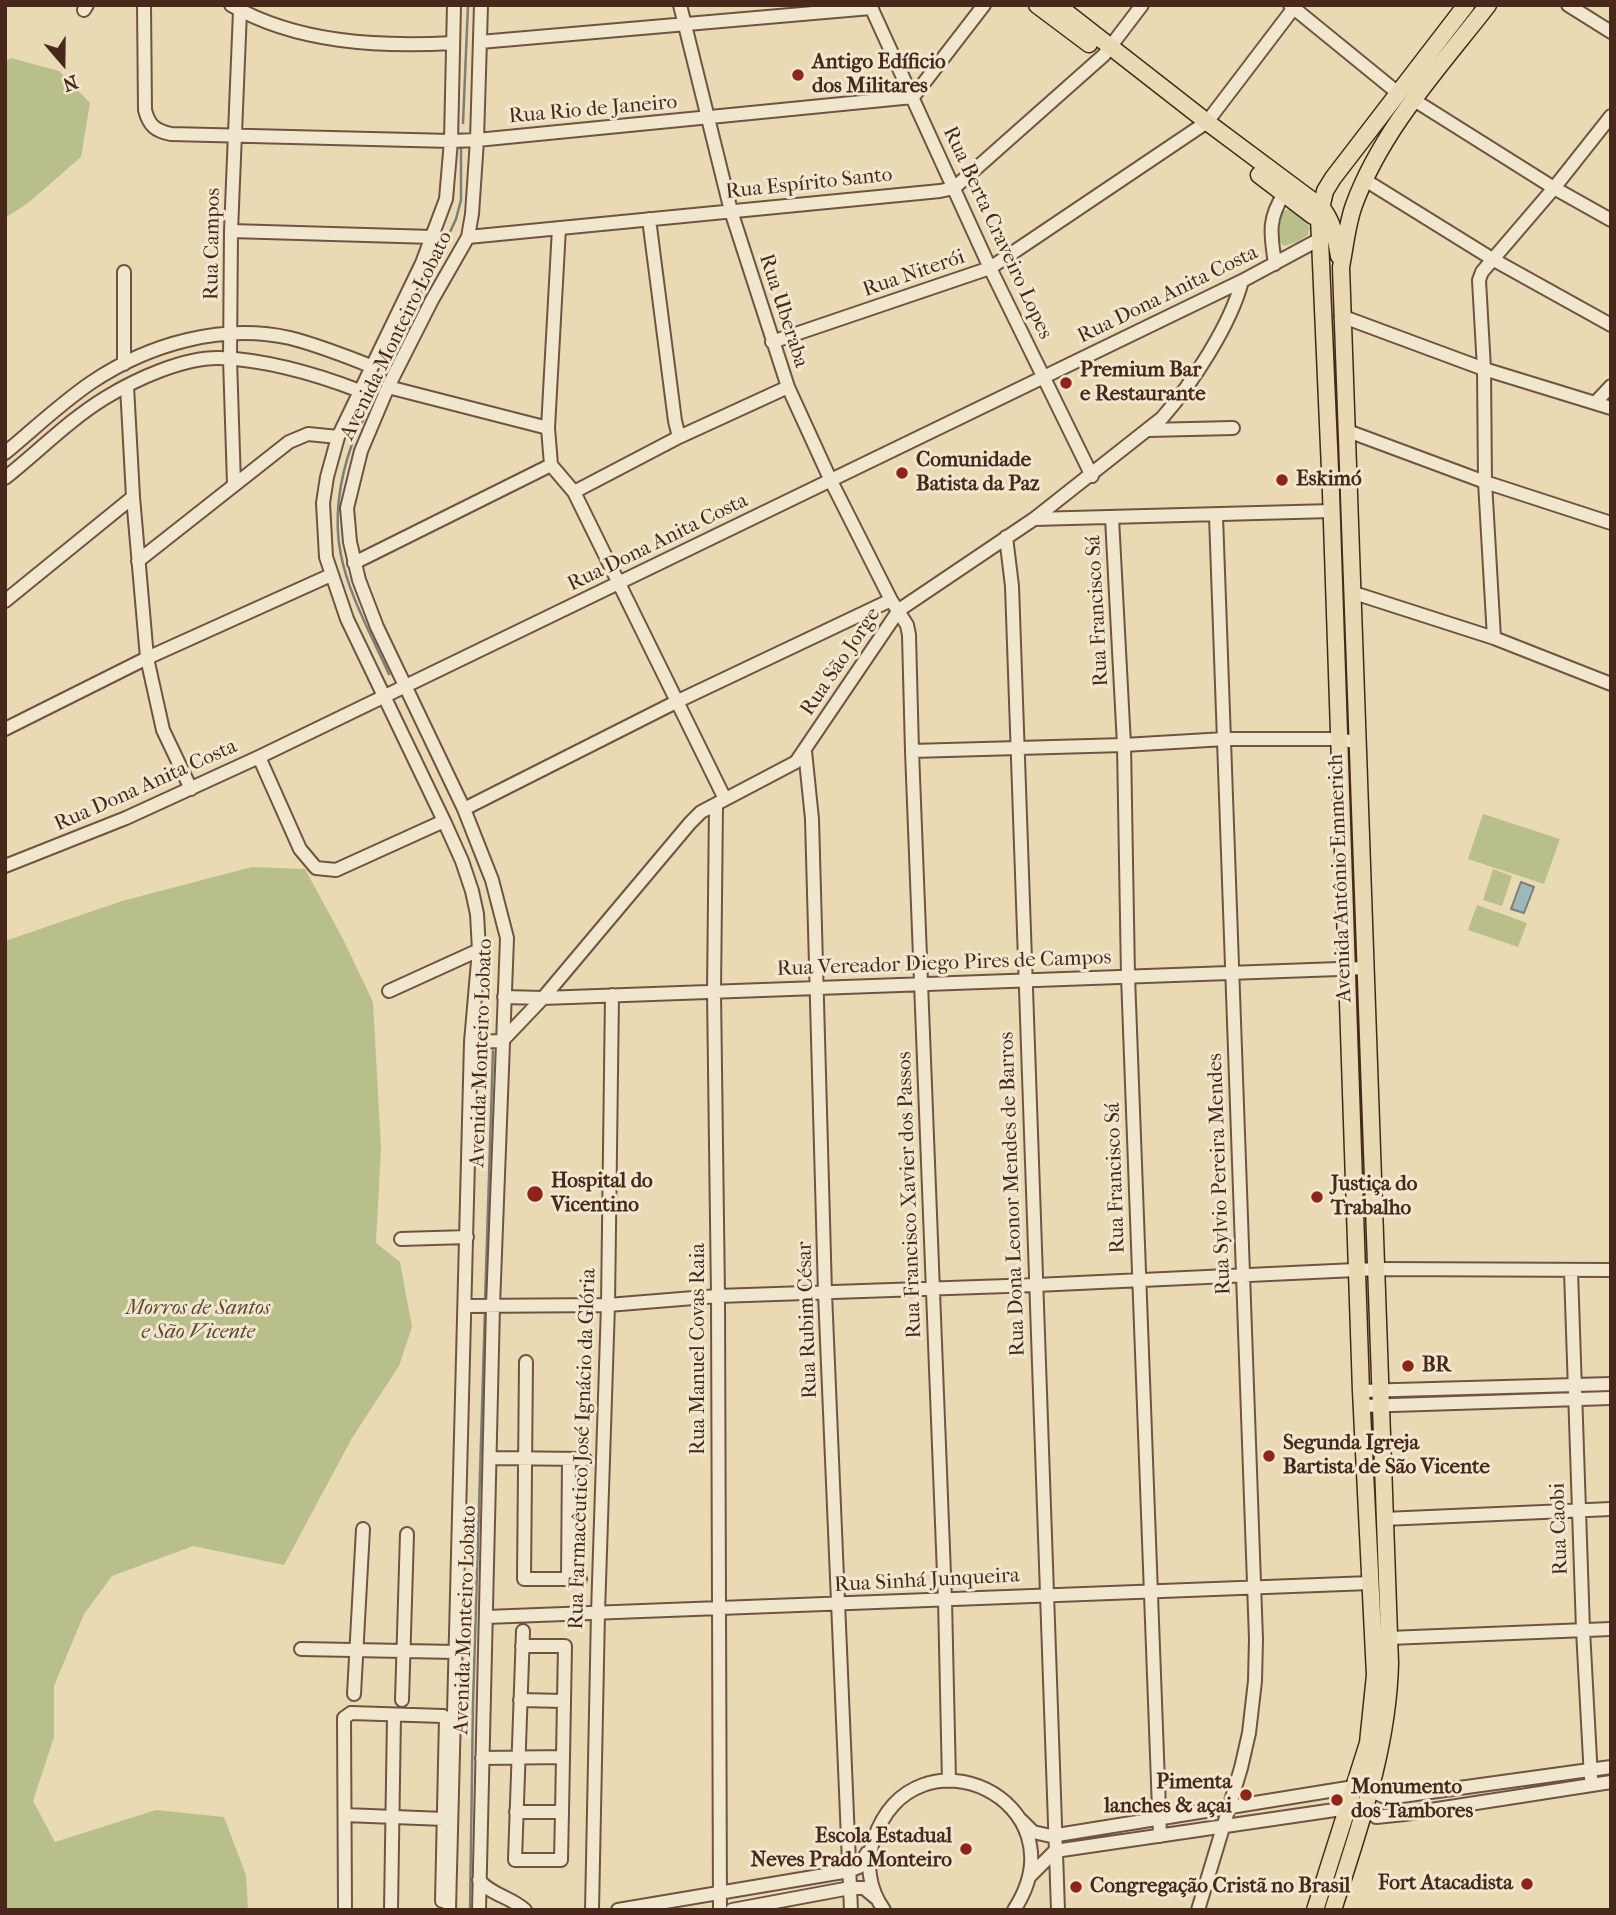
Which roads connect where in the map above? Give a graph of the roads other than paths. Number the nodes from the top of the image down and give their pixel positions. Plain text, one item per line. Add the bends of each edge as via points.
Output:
1 (145, 5) edge
2 (454, 5) edge
3 (481, 5) edge
4 (680, 5) edge
5 (984, 5) edge
6 (1037, 5) edge
7 (1057, 5) edge
8 (1142, 5) edge
9 (1466, 5) edge
10 (1488, 5) edge
11 (1568, 5) edge
12 (1294, 6) edge
13 (238, 7) edge
14 (870, 7) edge
15 (684, 25) junction
16 (1611, 32) edge
17 (480, 42) junction
18 (453, 43) junction
19 (1107, 51) junction
20 (1398, 93) junction
21 (913, 97) junction
22 (1414, 100) junction
23 (1611, 116) edge
24 (709, 119) junction
25 (1203, 125) junction
26 (236, 135) junction
27 (474, 140) junction
28 (453, 141) junction
29 (1365, 180) junction
30 (954, 188) junction
31 (1554, 188) junction
32 (1284, 194) junction
33 (1303, 202) junction
34 (1353, 207) junction
35 (1323, 208) junction
36 (731, 211) junction
37 (649, 219) junction
38 (1611, 220) edge
39 (559, 228) junction
40 (231, 231) junction
41 (433, 237) junction
42 (468, 237) junction
43 (1328, 237) junction
44 (1493, 260) junction
45 (1275, 264) junction
46 (1341, 267) junction
47 (990, 268) junction
48 (124, 272) dead end
49 (1242, 281) junction
50 (1341, 316) junction
51 (1611, 325) edge
52 (231, 334) junction
53 (772, 342) junction
54 (230, 359) junction
55 (124, 363) junction
56 (371, 366) junction
57 (1483, 369) junction
58 (1043, 377) junction
59 (127, 386) junction
60 (1611, 386) edge
61 (388, 387) junction
62 (788, 387) junction
63 (360, 391) junction
64 (1595, 403) junction
65 (1611, 408) edge
66 (548, 428) junction
67 (1233, 428) dead end
68 (1148, 430) junction
69 (1345, 430) junction
70 (338, 437) junction
71 (679, 437) junction
72 (5, 453) edge
73 (551, 466) junction
74 (1092, 476) junction
75 (5, 478) edge
76 (831, 481) junction
77 (1485, 482) junction
78 (234, 484) junction
79 (574, 492) junction
80 (133, 497) junction
81 (1332, 511) junction
82 (1216, 516) junction
83 (1112, 518) junction
84 (1034, 519) junction
85 (1611, 523) edge
86 (1006, 537) junction
87 (138, 561) junction
88 (354, 563) junction
89 (331, 575) junction
90 (619, 583) junction
91 (1351, 592) junction
92 (5, 601) edge
93 (895, 605) junction
94 (1493, 638) junction
95 (147, 658) junction
96 (1611, 684) edge
97 (404, 687) junction
98 (386, 696) junction
99 (676, 702) junction
100 (5, 729) edge
101 (1225, 739) junction
102 (1340, 740) junction
103 (1358, 743) junction
104 (1124, 745) junction
105 (1016, 747) junction
106 (805, 751) junction
107 (912, 751) junction
108 (259, 757) junction
109 (191, 789) junction
110 (720, 802) junction
111 (464, 809) junction
112 (444, 821) junction
113 (1363, 836) junction
114 (1343, 837) junction
115 (5, 866) edge
116 (479, 950) junction
117 (1347, 968) junction
118 (1366, 968) junction
119 (1233, 972) junction
120 (1128, 976) junction
121 (1024, 980) junction
122 (922, 984) junction
123 (816, 988) junction
124 (389, 991) dead end
125 (714, 992) junction
126 (612, 995) junction
127 (504, 997) junction
128 (543, 998) junction
129 (501, 1041) junction
130 (474, 1042) junction
131 (467, 1237) junction
132 (401, 1239) dead end
133 (1377, 1269) junction
134 (1611, 1270) edge
135 (1357, 1271) junction
136 (1571, 1271) junction
137 (1244, 1276) junction
138 (1139, 1279) junction
139 (1036, 1285) junction
140 (933, 1289) junction
141 (825, 1293) junction
142 (718, 1296) junction
143 (608, 1305) junction
144 (468, 1306) junction
145 (490, 1306) junction
146 (526, 1362) dead end
147 (1611, 1384) edge
148 (1575, 1385) junction
149 (1382, 1397) junction
150 (1611, 1398) edge
151 (1362, 1399) junction
152 (1575, 1399) junction
153 (490, 1458) junction
154 (525, 1459) junction
155 (569, 1459) junction
156 (585, 1459) dead end
157 (1611, 1509) edge
158 (1579, 1511) junction
159 (1384, 1519) junction
160 (363, 1529) dead end
161 (407, 1534) dead end
162 (1370, 1583) junction
163 (1255, 1588) junction
164 (1150, 1591) junction
165 (1046, 1594) junction
166 (945, 1600) junction
167 (839, 1605) junction
168 (718, 1608) junction
169 (598, 1613) junction
170 (486, 1617) junction
171 (1611, 1629) edge
172 (1583, 1630) junction
173 (523, 1631) dead end
174 (1389, 1638) junction
175 (522, 1646) junction
176 (301, 1649) dead end
177 (357, 1650) junction
178 (403, 1651) junction
179 (456, 1651) junction
180 (354, 1694) dead end
181 (402, 1700) dead end
182 (520, 1700) junction
183 (564, 1701) junction
184 (394, 1714) junction
185 (518, 1757) junction
186 (563, 1757) junction
187 (482, 1758) junction
188 (1611, 1767) edge
189 (1591, 1770) junction
190 (949, 1781) junction
191 (1611, 1782) edge
192 (1593, 1786) junction
193 (1362, 1790) junction
194 (1229, 1808) junction
195 (1346, 1808) junction
196 (1364, 1809) junction
197 (516, 1812) junction
198 (562, 1812) junction
199 (345, 1815) junction
200 (393, 1818) junction
201 (444, 1819) junction
202 (1159, 1819) junction
203 (1021, 1821) junction
204 (1223, 1827) junction
205 (1055, 1835) junction
206 (1160, 1836) junction
207 (873, 1843) junction
208 (1055, 1851) junction
209 (849, 1871) junction
210 (1030, 1876) junction
211 (479, 1880) junction
212 (850, 1888) junction
213 (720, 1894) junction
214 (881, 1905) edge
215 (592, 1907) edge
216 (345, 1910) edge
217 (391, 1910) edge
218 (441, 1910) edge
219 (450, 1910) edge
220 (479, 1910) edge
221 (525, 1910) edge
222 (618, 1910) edge
223 (720, 1910) edge
224 (732, 1910) edge
225 (851, 1910) edge
226 (1014, 1910) edge
227 (1058, 1910) edge
228 (1198, 1910) edge
229 (1315, 1910) edge
230 (1333, 1910) edge

1 - 26 street, Rua Rio de Janeiro via 145,110 151,126 171,135
2 - 18 street, Avenida Monteiro Lobato
3 - 17 street, Avenida Monteiro Lobato
4 - 15 street, Rua Uberaba
5 - 21 street
6 - 19 main road
7 - 19 main road
8 - 19 street
9 - 20 main road
10 - 22 main road, Avenida Antônio Emmerich
11 - 16 street
12 - 20 street
12 - 25 street, Rua Niterói
13 - 18 street via 314,37 405,46
13 - 26 street, Rua Campos
14 - 15 street
14 - 21 street, Rua Berta Craveiro Lopes
15 - 17 street
15 - 24 street, Rua Uberaba
17 - 27 street, Avenida Monteiro Lobato
18 - 28 street, Avenida Monteiro Lobato
19 - 25 main road
19 - 30 street
20 - 35 main road
21 - 24 street, Rua Rio de Janeiro
21 - 30 street, Rua Berta Craveiro Lopes
22 - 29 main road, Avenida Antônio Emmerich
22 - 31 street
23 - 31 street
24 - 27 street, Rua Rio de Janeiro
24 - 36 street, Rua Uberaba
25 - 32 main road
25 - 33 main road
25 - 47 street, Rua Niterói
26 - 28 street, Rua Rio de Janeiro
26 - 40 street, Rua Campos
27 - 28 street, Rua Rio de Janeiro
27 - 42 street, Avenida Monteiro Lobato
28 - 41 street, Avenida Monteiro Lobato via 446,199
29 - 34 main road, Avenida Antônio Emmerich
29 - 44 street
30 - 36 street, Rua Espírito Santo
30 - 47 street, Rua Berta Craveiro Lopes
31 - 38 street
31 - 44 street
32 - 33 main road
32 - 45 street via 1271,224
33 - 35 main road
34 - 35 main road
34 - 46 main road, Avenida Antônio Emmerich
35 - 43 main road
36 - 37 street, Rua Espírito Santo
36 - 53 street, Rua Uberaba
37 - 39 street, Rua Espírito Santo
37 - 71 street
39 - 42 street, Rua Espírito Santo
39 - 66 street
40 - 41 street
40 - 52 street, Rua Campos
41 - 56 street, Avenida Monteiro Lobato
42 - 61 street, Avenida Monteiro Lobato
43 - 45 street, Rua Dona Anita Costa
43 - 46 main road
43 - 81 main road, Avenida Antônio Emmerich
44 - 51 street
44 - 57 street via 1479,280
45 - 49 street, Rua Dona Anita Costa
46 - 50 main road, Avenida Antônio Emmerich
47 - 53 street, Rua Niterói
47 - 58 street, Rua Berta Craveiro Lopes
48 - 55 street
49 - 58 street, Rua Dona Anita Costa
49 - 68 street, Rua São Jorge via 1219,336 1173,405
50 - 57 street
50 - 69 main road, Avenida Antônio Emmerich
52 - 54 street, Rua Campos
52 - 55 street via 178,342
52 - 56 street via 290,338
53 - 62 street, Rua Uberaba
54 - 59 street via 164,370
54 - 63 street via 315,374
54 - 78 street, Rua Campos
55 - 72 street via 78,392
56 - 63 street, Avenida Monteiro Lobato
57 - 64 street
57 - 77 street
58 - 74 street, Rua Berta Craveiro Lopes
58 - 76 street, Rua Dona Anita Costa
59 - 75 street via 92,407
59 - 80 street
60 - 64 street
61 - 66 street
61 - 88 street, Avenida Monteiro Lobato via 350,489 347,508
62 - 71 street
62 - 76 street, Rua Uberaba
63 - 70 street, Avenida Monteiro Lobato
64 - 65 street
66 - 73 street
67 - 68 street
68 - 74 street, Rua São Jorge
69 - 77 street
69 - 91 main road, Avenida Antônio Emmerich
70 - 78 street via 308,434 289,442
70 - 89 street, Avenida Monteiro Lobato via 323,503
71 - 79 street
73 - 79 street
73 - 88 street
74 - 84 street, Rua São Jorge
76 - 90 street, Rua Dona Anita Costa
76 - 93 street, Rua Uberaba
77 - 85 street
77 - 94 street
78 - 87 street
79 - 90 street
80 - 87 street
80 - 92 street
81 - 82 street
81 - 102 main road, Avenida Antônio Emmerich
82 - 83 street
82 - 101 street, Rua Sylvio Pereira Mendes
83 - 84 street
83 - 104 street, Rua Francisco Sá
84 - 86 street, Rua São Jorge
86 - 93 street, Rua São Jorge
86 - 105 street, Rua Dona Leonor Mendes de Barros via 1012,586
87 - 95 street
88 - 97 street, Avenida Monteiro Lobato
89 - 95 street
89 - 98 street, Avenida Monteiro Lobato via 347,619
90 - 97 street, Rua Dona Anita Costa
90 - 99 street
91 - 94 street
91 - 103 main road, Avenida Antônio Emmerich
93 - 99 street
93 - 106 street, Rua São Jorge
93 - 107 street, Rua Francisco Xavier dos Passos via 909,635
94 - 96 street
95 - 100 street
95 - 109 street via 163,730
97 - 98 street, Rua Dona Anita Costa
97 - 111 street, Avenida Monteiro Lobato
98 - 108 street, Rua Dona Anita Costa
98 - 112 street, Avenida Monteiro Lobato
99 - 110 street
99 - 111 street
101 - 102 street
101 - 104 street
101 - 119 street, Rua Sylvio Pereira Mendes
102 - 103 street
102 - 114 main road, Avenida Antônio Emmerich
103 - 113 main road, Avenida Antônio Emmerich
104 - 105 street
104 - 120 street, Rua Francisco Sá
105 - 107 street
105 - 121 street, Rua Dona Leonor Mendes de Barros
106 - 110 street, Rua São Jorge via 796,762
106 - 123 street, Rua Rubim César via 812,819
107 - 122 street, Rua Francisco Xavier dos Passos
108 - 109 street, Rua Dona Anita Costa
108 - 112 street via 300,849 316,868 336,870
109 - 115 street, Rua Dona Anita Costa
110 - 125 street, Rua Manuel Covas Raia
110 - 128 street, Rua São Jorge via 701,812 674,840
111 - 127 street, Avenida Monteiro Lobato via 501,909 507,938
112 - 116 street, Avenida Monteiro Lobato via 472,891
113 - 114 main road
113 - 118 main road, Avenida Antônio Emmerich
114 - 117 main road, Avenida Antônio Emmerich
116 - 124 street
116 - 130 street, Avenida Monteiro Lobato
117 - 118 street, Rua Vereador Diego Pires de Campos
117 - 119 street, Rua Vereador Diego Pires de Campos
117 - 135 main road, Avenida Antônio Emmerich
118 - 133 main road, Avenida Antônio Emmerich
119 - 120 street, Rua Vereador Diego Pires de Campos
119 - 137 street, Rua Sylvio Pereira Mendes
120 - 121 street, Rua Vereador Diego Pires de Campos
120 - 138 street, Rua Francisco Sá
121 - 122 street, Rua Vereador Diego Pires de Campos
121 - 139 street, Rua Dona Leonor Mendes de Barros
122 - 123 street, Rua Vereador Diego Pires de Campos
122 - 140 street, Rua Francisco Xavier dos Passos
123 - 125 street, Rua Vereador Diego Pires de Campos
123 - 141 street, Rua Rubim César
125 - 126 street, Rua Vereador Diego Pires de Campos
125 - 142 street, Rua Manuel Covas Raia
126 - 128 street, Rua Vereador Diego Pires de Campos
126 - 143 street, Rua Farmacêutico José Ignácio da Glória
127 - 128 street, Rua Vereador Diego Pires de Campos
127 - 129 street, Avenida Monteiro Lobato
128 - 129 street, Rua São Jorge
129 - 130 street
129 - 145 street, Avenida Monteiro Lobato
130 - 131 street, Avenida Monteiro Lobato
131 - 132 street
131 - 144 street, Avenida Monteiro Lobato
133 - 135 street
133 - 136 street
133 - 149 main road, Avenida Antônio Emmerich
134 - 136 street
135 - 137 street
135 - 151 main road, Avenida Antônio Emmerich
136 - 148 street, Rua Caobi
137 - 138 street
137 - 163 street, Rua Sylvio Pereira Mendes
138 - 139 street
138 - 164 street, Rua Francisco Sá
139 - 140 street
139 - 165 street, Rua Dona Leonor Mendes de Barros
140 - 141 street
140 - 166 street, Rua Francisco Xavier dos Passos
141 - 142 street
141 - 167 street, Rua Rubim César
142 - 143 street
142 - 168 street, Rua Manuel Covas Raia
143 - 145 street
143 - 169 street, Rua Farmacêutico José Ignácio da Glória
144 - 145 street
144 - 179 street, Avenida Monteiro Lobato
145 - 153 street, Avenida Monteiro Lobato
146 - 154 street
147 - 148 street
148 - 149 street
148 - 152 street, Rua Caobi
149 - 151 street
149 - 152 street
149 - 159 main road, Avenida Antônio Emmerich
150 - 152 street
151 - 162 main road, Avenida Antônio Emmerich
152 - 158 street, Rua Caobi
153 - 154 street
153 - 170 street, Avenida Monteiro Lobato
154 - 155 street
154 - 155 street via 524,1580 574,1579
155 - 156 street
157 - 158 street
158 - 159 street
158 - 172 street, Rua Caobi
159 - 174 main road, Avenida Antônio Emmerich
160 - 177 street
161 - 178 street
162 - 163 street, Rua Sinhá Junqueira
162 - 193 main road, Avenida Antônio Emmerich via 1373,1709
163 - 164 street, Rua Sinhá Junqueira
163 - 194 street, Rua Sylvio Pereira Mendes via 1254,1702
164 - 165 street, Rua Sinhá Junqueira
164 - 202 street, Rua Francisco Sá
165 - 166 street, Rua Sinhá Junqueira
165 - 205 street, Rua Dona Leonor Mendes de Barros
166 - 167 street, Rua Sinhá Junqueira
166 - 190 street, Rua Francisco Xavier dos Passos
167 - 168 street, Rua Sinhá Junqueira
167 - 209 street, Rua Rubim César
168 - 169 street, Rua Sinhá Junqueira
168 - 213 street, Rua Manuel Covas Raia
169 - 170 street, Rua Sinhá Junqueira
169 - 215 street, Rua Farmacêutico José Ignácio da Glória
170 - 187 street, Avenida Monteiro Lobato
171 - 172 street
172 - 174 street
172 - 189 street, Rua Caobi
173 - 175 street
174 - 193 main road, Avenida Antônio Emmerich via 1386,1723
175 - 182 street
175 - 183 street via 565,1646
176 - 177 street
177 - 178 street
177 - 180 street
178 - 179 street
178 - 181 street
179 - 219 street, Avenida Monteiro Lobato
182 - 183 street
182 - 185 street
183 - 186 street
184 - 199 street via 351,1713 344,1718
184 - 200 street
184 - 201 street via 446,1718
185 - 186 street
185 - 187 street
185 - 197 street
186 - 198 street
187 - 211 street, Avenida Monteiro Lobato
188 - 189 street
189 - 192 street, Rua Caobi
189 - 193 street via 1387,1798
190 - 203 street via 985,1788 1002,1798
190 - 207 street via 907,1793 886,1815
191 - 192 street
192 - 196 street via 1405,1814 1376,1816
193 - 194 street
193 - 195 main road
193 - 196 main road
194 - 202 street
194 - 204 street, Rua Sylvio Pereira Mendes
195 - 196 street
195 - 204 street
195 - 229 main road
196 - 230 main road
197 - 198 street
197 - 198 street via 515,1860 561,1860
199 - 200 street
199 - 216 street
200 - 201 street
200 - 217 street
201 - 218 street
202 - 205 street
202 - 206 street, Rua Francisco Sá
203 - 205 street via 1038,1835
203 - 210 street via 1031,1853
204 - 206 street
204 - 228 street, Rua Sylvio Pereira Mendes
205 - 208 street, Rua Dona Leonor Mendes de Barros
206 - 208 street
207 - 209 street via 862,1864
207 - 214 street via 870,1874
208 - 210 street
208 - 227 street, Rua Dona Leonor Mendes de Barros
209 - 212 street, Rua Rubim César
209 - 213 street
210 - 226 street
211 - 220 street, Avenida Monteiro Lobato
211 - 221 street
212 - 214 street via 864,1888
212 - 224 street
212 - 225 street, Rua Rubim César
213 - 222 street
213 - 223 street, Rua Manuel Covas Raia

